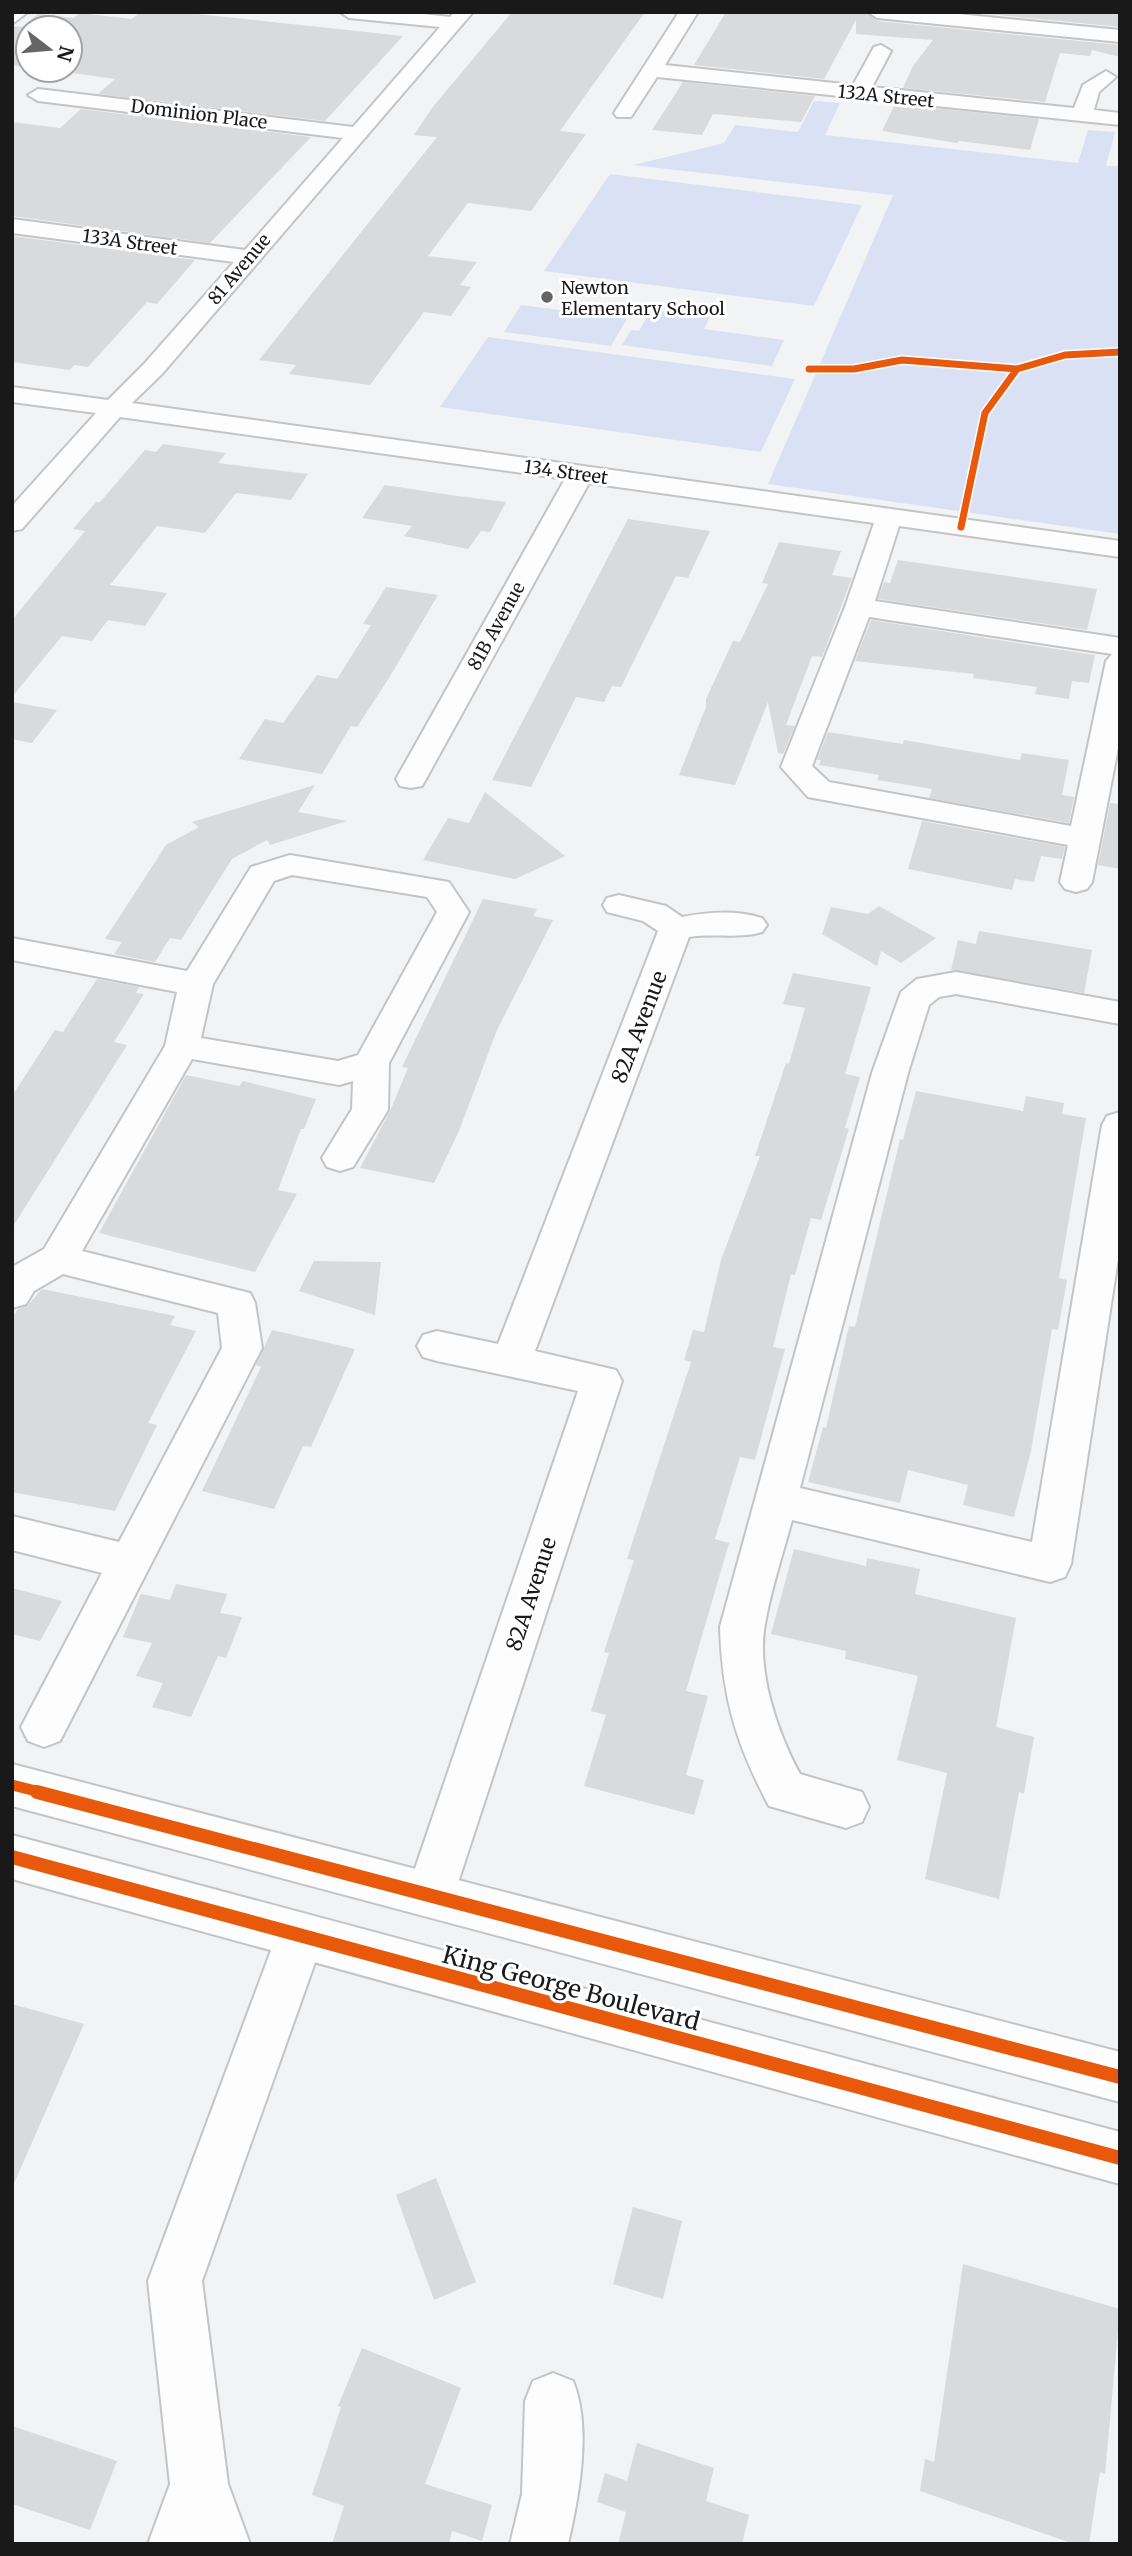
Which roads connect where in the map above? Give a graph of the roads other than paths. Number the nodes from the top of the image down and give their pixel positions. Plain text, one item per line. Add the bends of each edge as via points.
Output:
1 (19, 12) edge
2 (349, 12) edge
3 (689, 12) edge
4 (877, 12) edge
5 (12, 18) edge
6 (459, 18) edge
7 (1120, 36) edge
8 (881, 51) dead end
9 (652, 70) junction
10 (1106, 77) dead end
11 (859, 93) junction
12 (38, 95) dead end
13 (624, 113) dead end
14 (1082, 117) junction
15 (1120, 120) edge
16 (359, 134) junction
17 (12, 226) edge
18 (248, 257) junction
19 (12, 394) edge
20 (115, 408) junction
21 (581, 474) junction
22 (889, 517) junction
23 (12, 523) edge
24 (1120, 550) edge
25 (859, 607) junction
26 (1120, 647) edge
27 (1120, 661) edge
28 (411, 779) dead end
29 (1085, 838) junction
30 (1076, 882) dead end
31 (619, 905) dead end
32 (750, 925) dead end
33 (676, 928) junction
34 (12, 949) edge
35 (196, 984) junction
36 (1120, 1013) edge
37 (182, 1046) junction
38 (371, 1063) junction
39 (1120, 1125) edge
40 (340, 1158) dead end
41 (58, 1258) junction
42 (12, 1294) edge
43 (437, 1346) dead end
44 (511, 1362) junction
45 (776, 1500) junction
46 (12, 1534) edge
47 (129, 1562) junction
48 (44, 1727) dead end
49 (12, 1785) edge
50 (846, 1807) dead end
51 (12, 1857) edge
52 (430, 1895) junction
53 (300, 1937) junction
54 (1120, 2077) edge
55 (1120, 2158) edge
56 (553, 2401) dead end
57 (199, 2484) junction
58 (177, 2544) edge
59 (221, 2544) edge
60 (539, 2544) edge

1 - 5 street
2 - 6 street
3 - 9 street
4 - 7 street
6 - 16 street, 81 Avenue
8 - 11 street
9 - 11 street, 132A Street
9 - 13 street
10 - 14 street via 1090,89
11 - 14 street, 132A Street
12 - 16 street, Dominion Place
14 - 15 street, 132A Street
16 - 18 street, 81 Avenue
17 - 18 street, 133A Street
18 - 20 street, 81 Avenue
19 - 20 street, 134 Street
20 - 21 street, 134 Street
20 - 23 street, 81 Avenue
21 - 22 street, 134 Street
21 - 28 street, 81B Avenue
22 - 24 street, 134 Street
22 - 25 street
25 - 26 street
25 - 29 street via 796,767 820,790
27 - 29 street
29 - 30 street
31 - 33 street via 654,912
32 - 33 street via 715,922
33 - 44 street, 82A Avenue
34 - 35 street
35 - 37 street
35 - 38 street via 262,874 290,865 438,889 453,912
36 - 45 street via 956,984 929,987 913,1000
37 - 38 street via 339,1073
37 - 41 street
38 - 40 street via 370,1110
39 - 45 street via 1051,1563
41 - 42 street via 20,1281
41 - 47 street via 236,1303 242,1348
43 - 44 street, 82A Avenue
44 - 52 street, 82A Avenue via 602,1381
45 - 50 street via 742,1627 748,1705 761,1749 785,1791
46 - 47 street
47 - 48 street
49 - 52 street
51 - 53 street, King George Boulevard
52 - 54 street
53 - 55 street, King George Boulevard
53 - 57 street via 175,2281
56 - 60 street via 551,2494
57 - 58 street
57 - 59 street

